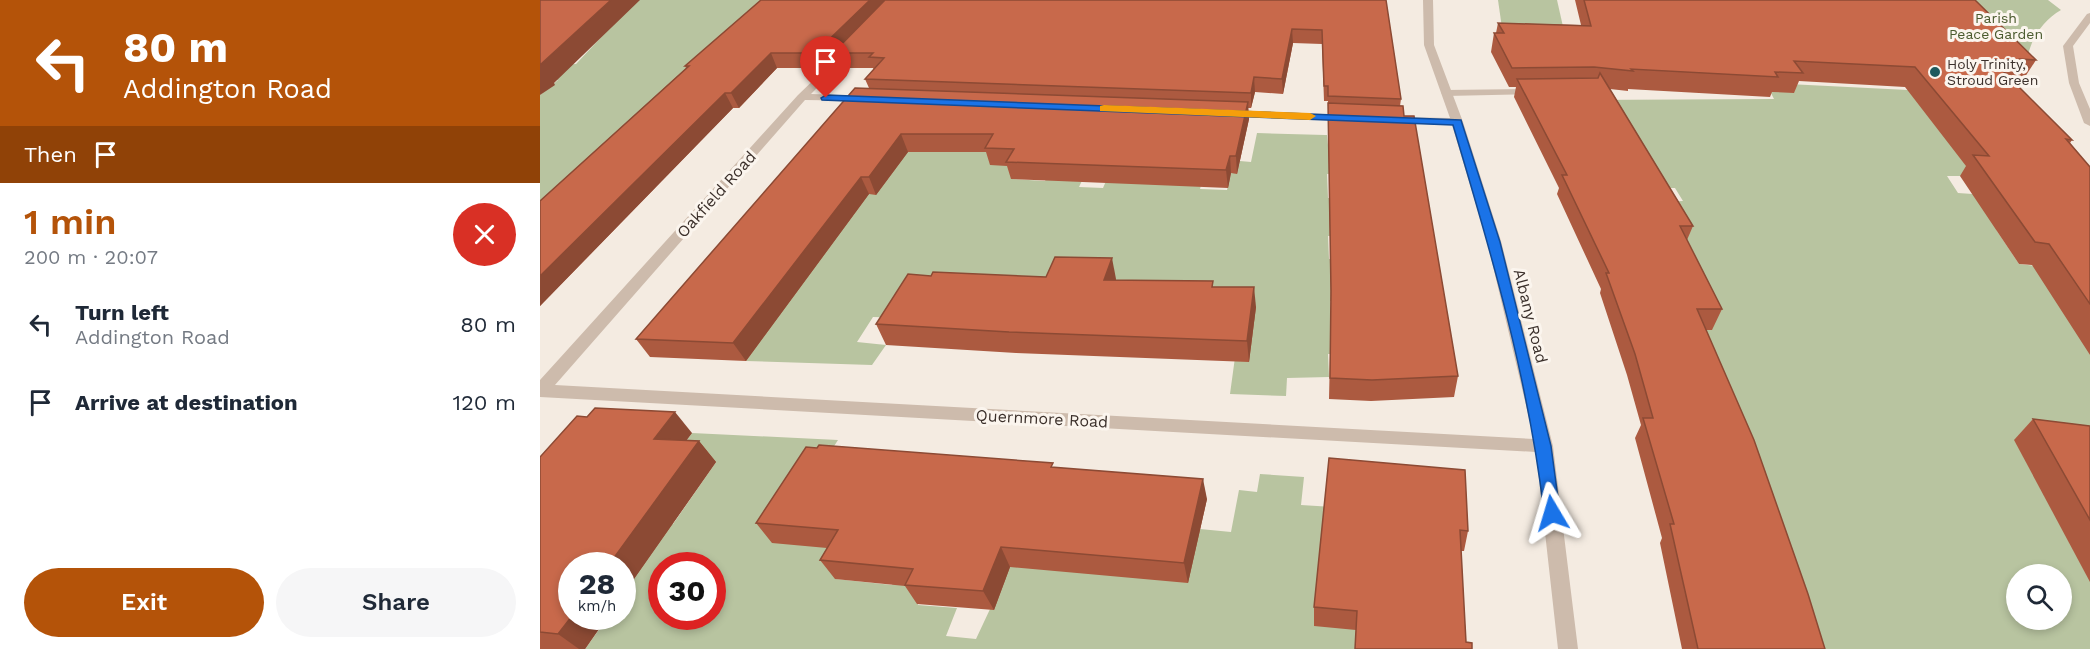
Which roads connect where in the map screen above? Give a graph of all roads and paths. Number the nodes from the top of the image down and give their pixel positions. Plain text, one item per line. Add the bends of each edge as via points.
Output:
1 (1428, 0) edge
2 (2090, 16) edge
3 (857, 40) edge
4 (1544, 92) edge
5 (1446, 93) junction
6 (802, 97) junction
7 (874, 100) edge
8 (1219, 113) edge
9 (1362, 118) edge
10 (1386, 119) edge
11 (1457, 122) junction
12 (2090, 123) edge
13 (540, 390) edge
14 (1544, 446) junction
15 (1568, 649) edge

1 - 5 street, Albany Road via 1429,45
2 - 12 street via 2068,46 2074,82
3 - 6 street, Oakfield Road
4 - 5 street
5 - 11 street, Albany Road
6 - 7 street
6 - 13 street, Oakfield Road
8 - 9 street
10 - 11 street
11 - 14 street, Albany Road via 1494,242
13 - 14 street, Quernmore Road
14 - 15 street, Albany Road

